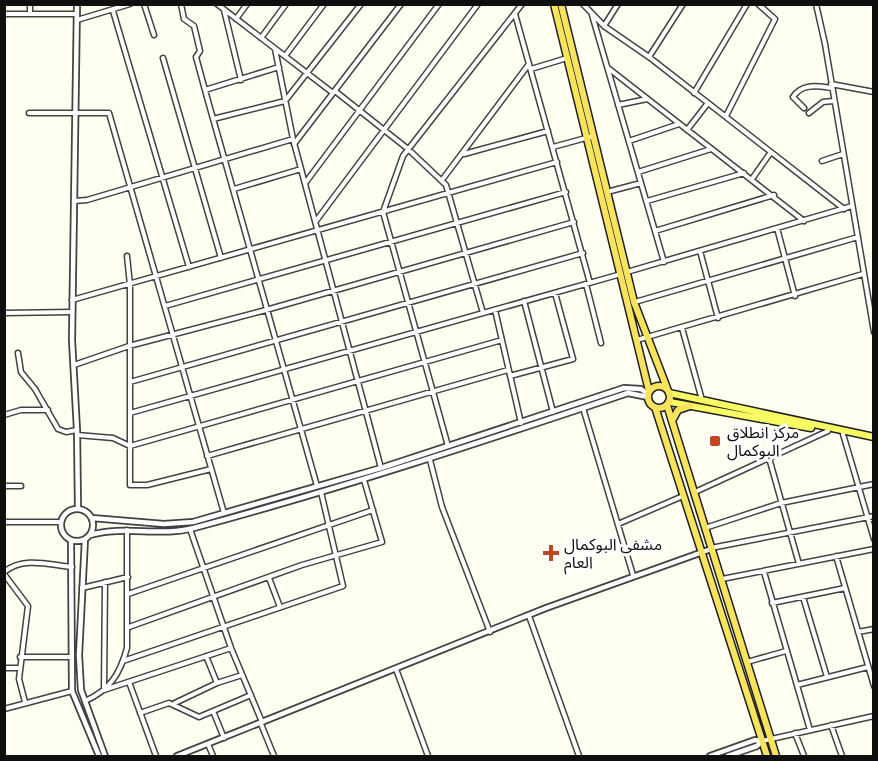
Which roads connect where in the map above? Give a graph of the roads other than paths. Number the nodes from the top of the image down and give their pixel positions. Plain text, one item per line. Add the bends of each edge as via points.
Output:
1 (30, 4) edge
2 (77, 4) edge
3 (130, 4) edge
4 (144, 4) edge
5 (181, 4) edge
6 (217, 4) edge
7 (247, 4) edge
8 (286, 4) edge
9 (324, 4) edge
10 (361, 4) edge
11 (401, 4) edge
12 (439, 4) edge
13 (522, 4) edge
14 (554, 4) edge
15 (561, 4) edge
16 (583, 4) edge
17 (618, 4) edge
18 (682, 4) edge
19 (747, 4) edge
20 (758, 4) edge
21 (816, 4) edge
22 (476, 5) edge
23 (225, 10) junction
24 (591, 10) junction
25 (113, 11) junction
26 (515, 13) junction
27 (4, 14) edge
28 (30, 14) junction
29 (77, 14) junction
30 (236, 19) junction
31 (77, 20) junction
32 (604, 26) junction
33 (154, 35) dead end
34 (261, 38) junction
35 (275, 49) junction
36 (285, 57) junction
37 (571, 57) junction
38 (649, 57) junction
39 (163, 58) dead end
40 (279, 67) junction
41 (530, 67) junction
42 (608, 68) junction
43 (307, 73) junction
44 (242, 80) junction
45 (831, 86) junction
46 (205, 90) junction
47 (334, 92) junction
48 (873, 92) edge
49 (694, 93) junction
50 (647, 99) junction
51 (285, 101) junction
52 (834, 101) junction
53 (708, 103) junction
54 (618, 105) junction
55 (804, 108) dead end
56 (359, 109) junction
57 (29, 113) dead end
58 (77, 113) junction
59 (809, 113) dead end
60 (726, 116) junction
61 (213, 119) junction
62 (680, 124) junction
63 (384, 130) junction
64 (687, 130) junction
65 (548, 131) junction
66 (590, 137) junction
67 (629, 141) junction
68 (293, 142) junction
69 (553, 147) junction
70 (408, 149) junction
71 (712, 149) junction
72 (771, 152) junction
73 (463, 154) junction
74 (843, 154) junction
75 (224, 159) junction
76 (822, 161) dead end
77 (557, 162) junction
78 (195, 168) junction
79 (301, 169) junction
80 (638, 172) junction
81 (744, 173) junction
82 (162, 178) junction
83 (752, 179) junction
84 (442, 180) junction
85 (305, 183) junction
86 (641, 183) junction
87 (132, 187) junction
88 (234, 189) junction
89 (449, 192) junction
90 (566, 192) junction
91 (604, 193) junction
92 (774, 195) junction
93 (74, 201) junction
94 (647, 201) junction
95 (852, 206) junction
96 (844, 209) junction
97 (383, 212) junction
98 (316, 221) junction
99 (804, 221) junction
100 (574, 222) junction
101 (457, 223) junction
102 (777, 228) junction
103 (318, 230) junction
104 (655, 231) junction
105 (858, 237) junction
106 (391, 241) junction
107 (249, 250) junction
108 (700, 251) junction
109 (467, 253) junction
110 (583, 253) junction
111 (127, 256) dead end
112 (221, 258) junction
113 (785, 258) junction
114 (324, 260) junction
115 (664, 262) junction
116 (189, 267) junction
117 (400, 272) junction
118 (624, 273) junction
119 (863, 274) junction
120 (156, 276) junction
121 (257, 279) junction
122 (708, 281) junction
123 (588, 283) junction
124 (475, 284) junction
125 (130, 285) junction
126 (333, 291) junction
127 (555, 292) junction
128 (795, 296) junction
129 (72, 300) junction
130 (524, 301) junction
131 (408, 303) junction
132 (634, 303) junction
133 (165, 306) junction
134 (266, 310) junction
135 (495, 310) junction
136 (72, 312) junction
137 (4, 313) edge
138 (483, 313) junction
139 (718, 318) junction
140 (343, 322) junction
141 (681, 328) junction
142 (416, 332) junction
143 (873, 332) edge
144 (173, 336) junction
145 (647, 339) junction
146 (502, 340) junction
147 (637, 340) junction
148 (275, 341) junction
149 (601, 343) dead end
150 (129, 346) junction
151 (350, 351) junction
152 (18, 353) dead end
153 (425, 362) junction
154 (74, 365) junction
155 (541, 367) junction
156 (182, 368) junction
157 (283, 370) junction
158 (508, 370) junction
159 (510, 376) junction
160 (358, 381) junction
161 (130, 382) junction
162 (668, 390) junction
163 (433, 392) junction
164 (648, 394) junction
165 (190, 396) junction
166 (291, 400) junction
167 (668, 404) junction
168 (706, 404) junction
169 (690, 406) junction
170 (655, 407) junction
171 (583, 408) junction
172 (48, 410) junction
173 (366, 411) junction
174 (553, 412) junction
175 (130, 413) junction
176 (4, 415) edge
177 (673, 419) junction
178 (520, 423) junction
179 (199, 426) junction
180 (300, 430) junction
181 (828, 431) junction
182 (840, 432) junction
183 (77, 433) junction
184 (873, 438) edge
185 (130, 446) junction
186 (448, 446) junction
187 (207, 456) junction
188 (769, 458) junction
189 (430, 459) junction
190 (381, 468) junction
191 (211, 469) junction
192 (364, 480) junction
193 (873, 484) edge
194 (4, 486) edge
195 (21, 486) dead end
196 (317, 486) junction
197 (858, 488) junction
198 (321, 492) junction
199 (694, 492) junction
200 (683, 496) junction
201 (781, 503) junction
202 (78, 509) junction
203 (373, 510) junction
204 (224, 513) junction
205 (873, 516) edge
206 (866, 517) junction
207 (92, 518) junction
208 (4, 522) edge
209 (59, 522) junction
210 (618, 524) junction
211 (329, 525) junction
212 (705, 528) junction
213 (190, 529) junction
214 (127, 530) junction
215 (790, 532) junction
216 (90, 535) junction
217 (873, 539) edge
218 (71, 540) junction
219 (85, 540) junction
220 (711, 549) junction
221 (873, 549) edge
222 (700, 552) junction
223 (336, 555) junction
224 (836, 556) junction
225 (799, 564) junction
226 (73, 567) junction
227 (203, 568) junction
228 (764, 572) junction
229 (4, 573) edge
230 (633, 575) junction
231 (128, 577) junction
232 (269, 578) junction
233 (721, 579) junction
234 (105, 582) junction
235 (81, 588) junction
236 (845, 588) junction
237 (128, 594) junction
238 (803, 597) junction
239 (213, 598) junction
240 (772, 603) junction
241 (280, 607) junction
242 (529, 616) junction
243 (129, 627) junction
244 (223, 627) junction
245 (873, 629) edge
246 (490, 632) junction
247 (858, 632) junction
248 (231, 648) junction
249 (787, 651) junction
250 (206, 656) junction
251 (20, 657) junction
252 (72, 657) junction
253 (123, 661) junction
254 (747, 663) junction
255 (868, 667) junction
256 (4, 668) edge
257 (20, 668) junction
258 (396, 669) junction
259 (242, 675) junction
260 (827, 677) junction
261 (129, 682) junction
262 (217, 683) junction
263 (796, 684) junction
264 (873, 686) edge
265 (104, 690) junction
266 (72, 691) junction
267 (250, 695) junction
268 (25, 702) junction
269 (84, 702) junction
270 (175, 703) junction
271 (4, 709) edge
272 (213, 711) junction
273 (140, 713) junction
274 (873, 716) edge
275 (262, 724) junction
276 (831, 725) junction
277 (810, 730) junction
278 (795, 733) junction
279 (224, 738) junction
280 (770, 738) junction
281 (762, 741) junction
282 (208, 744) junction
283 (99, 756) edge
284 (105, 756) edge
285 (156, 756) edge
286 (177, 756) edge
287 (213, 756) edge
288 (274, 756) edge
289 (428, 756) edge
290 (579, 756) edge
291 (710, 756) edge
292 (729, 756) edge
293 (767, 756) edge
294 (776, 756) edge
295 (804, 756) edge
296 (842, 756) edge

1 - 28 street
2 - 29 street
3 - 25 street
4 - 33 street
5 - 46 street via 184,19 194,26 200,51 196,57
6 - 23 street
7 - 30 street
8 - 34 street
9 - 36 street
10 - 43 street
11 - 47 street
12 - 56 street
13 - 26 street
14 - 37 highway
15 - 37 highway
16 - 24 street
17 - 32 street
18 - 38 street
19 - 49 street
20 - 60 street via 775,19
21 - 45 street
22 - 63 street
23 - 30 street
23 - 44 street
24 - 32 street
24 - 42 street
25 - 31 street
25 - 82 street
26 - 41 street
26 - 70 street
27 - 28 street
28 - 29 street
29 - 31 street
30 - 34 street
31 - 58 street
32 - 38 street
34 - 35 street
35 - 36 street
35 - 40 street
36 - 43 street
37 - 41 street
37 - 66 highway
38 - 49 street
39 - 78 street
40 - 44 street
40 - 51 street
41 - 65 street
41 - 73 street
42 - 50 street
42 - 54 street
43 - 47 street
43 - 51 street
44 - 46 street
45 - 48 street
45 - 52 street
45 - 55 street via 797,90 793,97
46 - 61 street
47 - 56 street
47 - 68 street
49 - 53 street
50 - 54 street
50 - 62 street
51 - 61 street
51 - 68 street
52 - 59 street via 823,102
52 - 74 street
53 - 60 street
53 - 64 street
54 - 67 street
56 - 63 street
56 - 85 street
57 - 58 street
58 - 87 street via 109,113
58 - 93 street
60 - 72 street
61 - 75 street
62 - 64 street
62 - 67 street
63 - 70 street
63 - 98 street
64 - 71 street
65 - 69 street
65 - 73 street
66 - 69 street
66 - 91 highway
67 - 80 street
68 - 75 street
68 - 79 street
69 - 77 street
70 - 84 street
70 - 97 street
71 - 80 street
71 - 81 street
72 - 83 street
72 - 96 street
73 - 84 street
74 - 76 street
74 - 95 street
75 - 78 street
75 - 88 street
77 - 89 street
77 - 90 street
78 - 82 street
78 - 112 street
79 - 85 street
79 - 88 street
80 - 86 street
81 - 83 street
81 - 94 street
82 - 87 street
82 - 116 street
83 - 92 street
84 - 89 street
85 - 98 street
86 - 91 street
86 - 94 street
87 - 93 street
87 - 120 street
88 - 107 street
89 - 97 street
89 - 101 street
90 - 100 street
90 - 101 street
91 - 118 highway
92 - 99 street
92 - 104 street
93 - 129 street
94 - 104 street
95 - 96 street
95 - 105 street
96 - 99 street
97 - 103 street
97 - 106 street
98 - 103 street
99 - 102 street
100 - 109 street
100 - 110 street
101 - 106 street
101 - 109 street
102 - 108 street
102 - 113 street
103 - 107 street
103 - 114 street
104 - 115 street
105 - 113 street
105 - 119 street
106 - 114 street
106 - 117 street
107 - 112 street
107 - 121 street
108 - 115 street
108 - 122 street
109 - 117 street
109 - 124 street
110 - 123 street
110 - 124 street
111 - 125 street
112 - 116 street
113 - 122 street
113 - 128 street
114 - 121 street
114 - 126 street
115 - 118 street
116 - 120 street
117 - 126 street
117 - 131 street
118 - 123 street
118 - 132 highway
118 - 147 highway
119 - 128 street
119 - 143 street
120 - 125 street
120 - 133 street
121 - 133 street
121 - 134 street
122 - 132 street
122 - 139 street
123 - 127 street
123 - 149 street
124 - 131 street
124 - 138 street
125 - 129 street
125 - 150 street
126 - 134 street
126 - 140 street
127 - 130 street
127 - 155 street via 573,359
128 - 139 street
129 - 136 street
130 - 135 street
130 - 155 street
131 - 140 street
131 - 142 street
132 - 145 highway
133 - 144 street
134 - 144 street
134 - 148 street
135 - 138 street
135 - 146 street
136 - 137 street
136 - 154 street
138 - 142 street
139 - 141 street
140 - 148 street
140 - 151 street
141 - 145 street
141 - 168 street
142 - 151 street
142 - 153 street
144 - 150 street
144 - 156 street
145 - 147 street
145 - 162 highway
146 - 153 street
146 - 158 street
147 - 164 highway
148 - 156 street
148 - 157 street
150 - 154 street
150 - 161 street
151 - 157 street
151 - 160 street
152 - 172 street via 21,372
153 - 160 street
153 - 163 street
154 - 183 street
155 - 159 street
155 - 174 street
156 - 161 street
156 - 165 street
157 - 165 street
157 - 166 street
158 - 159 street
158 - 163 street
159 - 178 street
160 - 166 street
160 - 173 street
161 - 175 street
162 - 164 highway via 657,385
162 - 167 highway
162 - 168 main road
163 - 173 street
163 - 186 street
164 - 170 highway
164 - 171 street via 628,393
164 - 174 street via 641,389 624,388
165 - 175 street
165 - 179 street
166 - 179 street
166 - 180 street
167 - 169 main road
167 - 170 highway
167 - 177 highway
168 - 169 main road
168 - 181 main road
168 - 182 main road
169 - 177 highway via 678,410
170 - 200 highway
171 - 189 street
171 - 210 street
172 - 176 street via 21,410
172 - 183 street via 58,429
173 - 180 street
173 - 190 street
174 - 178 street
175 - 185 street
177 - 199 highway
178 - 186 street
179 - 185 street
179 - 187 street
180 - 187 street
180 - 196 street
181 - 182 main road
181 - 188 street
182 - 184 main road
182 - 197 street
183 - 185 street via 112,438
183 - 202 street
185 - 191 street via 130,485 147,485
186 - 190 street
187 - 191 street
188 - 199 street
188 - 201 street
189 - 192 street
189 - 246 street via 442,507
190 - 196 street
191 - 204 street
192 - 198 street
192 - 203 street
193 - 197 street
194 - 195 street
196 - 204 street
197 - 201 street
197 - 206 street
198 - 211 street
198 - 213 street
199 - 212 highway
200 - 210 street
200 - 222 highway
201 - 212 street
201 - 215 street
202 - 207 street
202 - 209 street via 66,513
203 - 211 street
203 - 223 street via 382,542
204 - 207 street via 182,524
205 - 206 street
206 - 215 street
206 - 217 street
207 - 216 street
208 - 209 street
209 - 218 street via 63,534
210 - 230 street
211 - 223 street
211 - 227 street
212 - 220 highway
213 - 214 street
213 - 227 street
214 - 216 street
214 - 231 street
215 - 220 street
215 - 225 street
216 - 219 street
218 - 219 street
218 - 226 street
219 - 235 street
220 - 222 street
220 - 233 highway
221 - 224 street
222 - 230 street
222 - 281 highway
223 - 232 street
223 - 241 street via 343,586
224 - 225 street
224 - 236 street
225 - 228 street
226 - 229 street via 28,561
226 - 252 street
227 - 237 street
227 - 239 street
228 - 233 street
228 - 240 street
229 - 251 street via 28,606
230 - 242 street
231 - 234 street
231 - 237 street
232 - 239 street
232 - 241 street
233 - 254 highway
234 - 235 street
234 - 265 street
235 - 269 street via 80,677
236 - 238 street
236 - 247 street
237 - 243 street
238 - 240 street
238 - 260 street
239 - 243 street
239 - 244 street
240 - 249 street
241 - 244 street
242 - 246 street
242 - 290 street
243 - 253 street
244 - 248 street
244 - 253 street
245 - 247 street
246 - 258 street
247 - 255 street
248 - 250 street
248 - 259 street
249 - 254 street
249 - 263 street
250 - 261 street
250 - 262 street
251 - 252 street
251 - 257 street
252 - 266 street
253 - 265 street via 114,681
254 - 280 highway
255 - 260 street
255 - 264 street
256 - 257 street
257 - 268 street
258 - 275 street
258 - 289 street
259 - 262 street
259 - 267 street
260 - 263 street
261 - 265 street
261 - 273 street
262 - 270 street
263 - 277 street
265 - 269 street
266 - 268 street
266 - 283 street
267 - 272 street
267 - 275 street
268 - 271 street
269 - 284 street
270 - 272 street via 199,717
270 - 273 street
272 - 279 street
273 - 285 street
274 - 276 street
275 - 279 street
275 - 288 street
276 - 277 street
276 - 296 street
277 - 278 street
278 - 280 street
278 - 295 street
279 - 282 street
280 - 281 street
280 - 294 highway
281 - 291 street
281 - 292 street
281 - 293 highway
282 - 286 street
282 - 287 street

